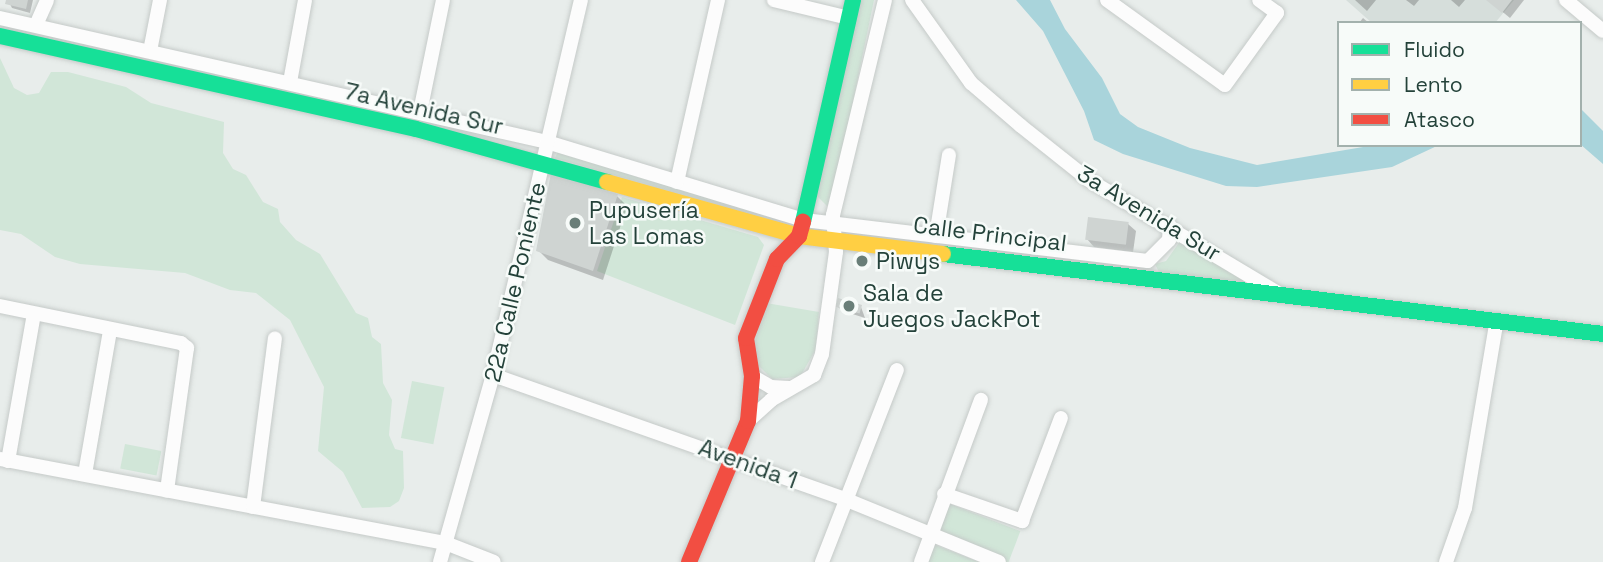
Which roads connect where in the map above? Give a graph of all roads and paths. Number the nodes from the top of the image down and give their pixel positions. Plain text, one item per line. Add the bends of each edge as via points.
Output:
1 (47, 0) edge
2 (160, 0) edge
3 (305, 0) edge
4 (443, 0) edge
5 (580, 0) edge
6 (718, 0) edge
7 (774, 0) edge
8 (853, 0) edge
9 (885, 0) edge
10 (912, 0) edge
11 (1107, 0) edge
12 (1259, 0) edge
13 (1566, 0) edge
14 (0, 18) edge
15 (849, 18) junction
16 (36, 25) junction
17 (1603, 31) edge
18 (0, 36) edge
19 (150, 51) junction
20 (290, 82) junction
21 (420, 112) junction
22 (547, 142) junction
23 (949, 155) dead end
24 (543, 162) junction
25 (677, 182) junction
26 (804, 220) junction
27 (1170, 226) junction
28 (833, 231) junction
29 (799, 236) junction
30 (936, 236) junction
31 (1148, 261) junction
32 (1156, 279) junction
33 (1281, 295) junction
34 (0, 306) edge
35 (33, 314) junction
36 (1496, 324) junction
37 (110, 331) junction
38 (1603, 334) edge
39 (275, 338) dead end
40 (897, 370) dead end
41 (493, 375) junction
42 (752, 376) junction
43 (795, 387) junction
44 (981, 400) dead end
45 (1061, 418) dead end
46 (748, 421) junction
47 (732, 458) junction
48 (4, 460) edge
49 (85, 474) junction
50 (167, 491) junction
51 (944, 494) junction
52 (847, 500) junction
53 (253, 506) junction
54 (933, 535) junction
55 (448, 544) junction
56 (440, 562) edge
57 (494, 562) edge
58 (689, 562) edge
59 (822, 562) edge
60 (921, 562) edge
61 (999, 562) edge
62 (1446, 562) edge

1 - 16 street
2 - 19 street
3 - 20 street
4 - 21 street
5 - 22 street, 22a Calle Poniente
6 - 25 street
7 - 15 street
8 - 15 street
9 - 28 street
10 - 27 street, 3a Avenida Sur via 971,83 1089,180
11 - 12 street via 1225,85 1277,13
13 - 17 street
14 - 16 street, 7a Avenida Sur
15 - 26 street
16 - 19 street, 7a Avenida Sur
18 - 24 street, 7a Avenida Sur
19 - 20 street, 7a Avenida Sur
20 - 21 street, 7a Avenida Sur
21 - 22 street, 7a Avenida Sur
22 - 24 street, 22a Calle Poniente
22 - 25 street, 7a Avenida Sur
23 - 30 street
24 - 29 street, 7a Avenida Sur
24 - 41 street, 22a Calle Poniente
25 - 26 street, 7a Avenida Sur
26 - 28 street, 7a Avenida Sur
26 - 29 street
27 - 31 street via 1169,240
27 - 33 street, 3a Avenida Sur
28 - 29 street, 7a Avenida Sur
28 - 30 street, Calle Principal
28 - 32 street, Calle Principal
28 - 43 street via 835,263 822,354 814,375
29 - 42 street via 777,259 751,323 746,338
30 - 31 street, Calle Principal
31 - 32 street
32 - 33 street, Calle Principal
33 - 36 street, Calle Principal
34 - 35 street
35 - 37 street
35 - 48 street
36 - 38 street, Calle Principal
36 - 62 street via 1465,508
37 - 49 street
37 - 50 street via 181,343 187,348
39 - 53 street
40 - 52 street
41 - 47 street, Avenida 1
41 - 55 street, 22a Calle Poniente
42 - 43 street via 771,387
42 - 46 street
43 - 46 street via 771,400
44 - 51 street
45 - 51 street via 1022,521
46 - 47 street
47 - 52 street, Avenida 1
47 - 58 street
48 - 49 street
49 - 50 street
50 - 53 street
51 - 54 street
52 - 54 street, Avenida 1
52 - 59 street
53 - 55 street
54 - 60 street
54 - 61 street, Avenida 1
55 - 56 street, 22a Calle Poniente
55 - 57 street

